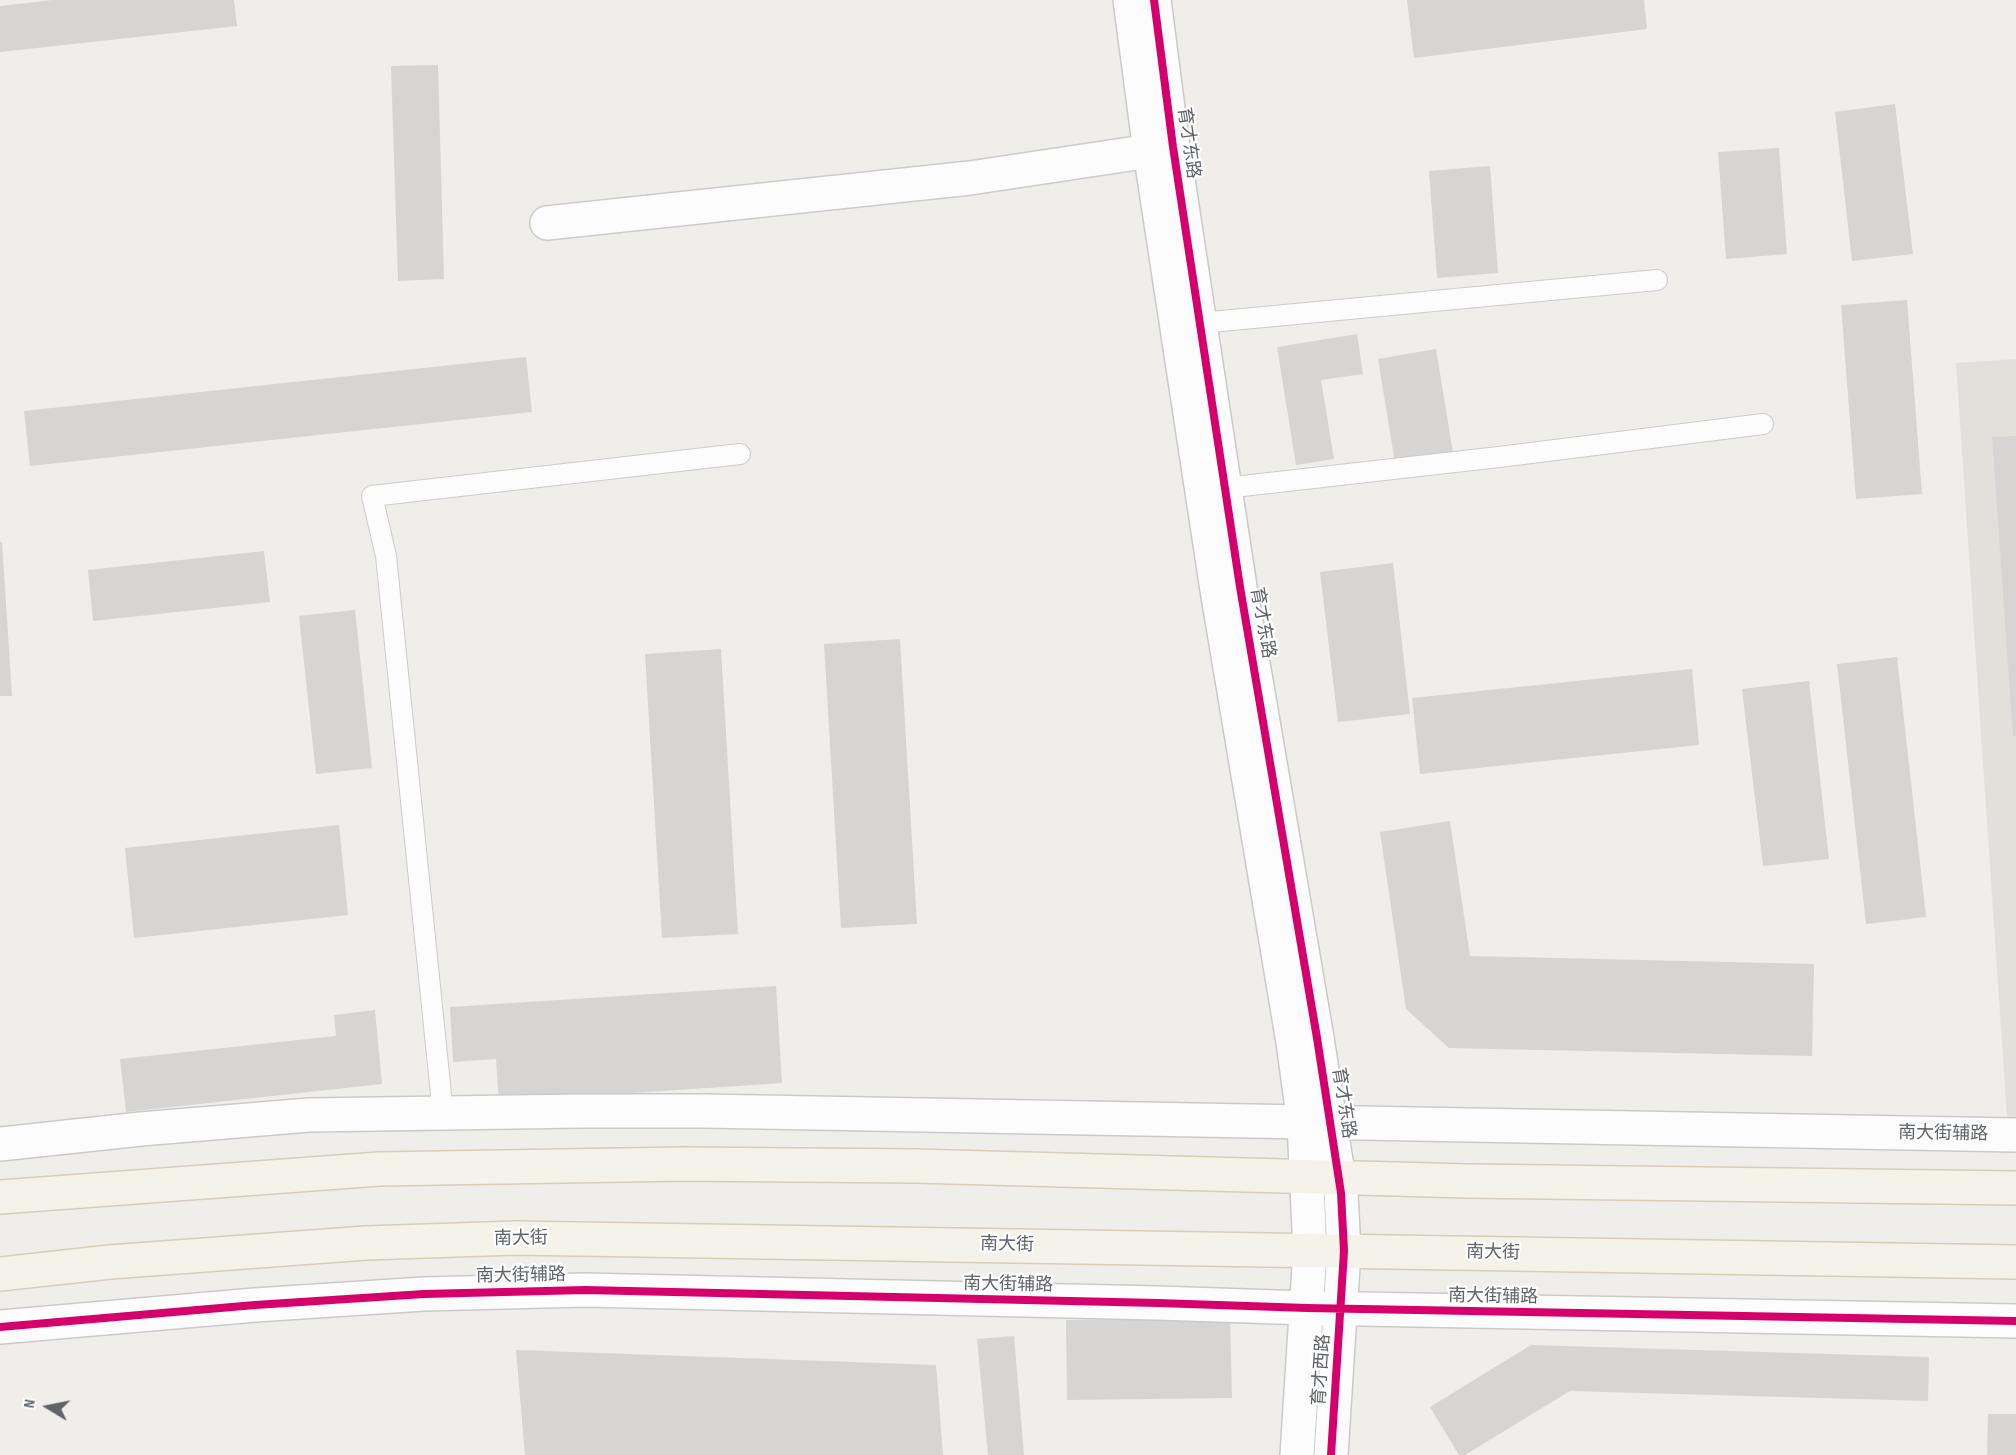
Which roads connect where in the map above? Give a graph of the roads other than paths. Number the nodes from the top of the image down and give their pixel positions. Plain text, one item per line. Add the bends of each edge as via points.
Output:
1 (1130, 0) edge
2 (1154, 0) edge
3 (1150, 151) junction
4 (547, 223) dead end
5 (1657, 280) dead end
6 (1200, 323) junction
7 (1763, 424) dead end
8 (740, 454) dead end
9 (1225, 488) junction
10 (443, 1114) junction
11 (1318, 1124) junction
12 (2016, 1135) edge
13 (0, 1143) edge
14 (1323, 1176) junction
15 (2016, 1188) edge
16 (0, 1197) edge
17 (1310, 1251) junction
18 (1344, 1251) junction
19 (2016, 1262) edge
20 (0, 1274) edge
21 (1307, 1308) junction
22 (1341, 1309) junction
23 (2016, 1321) edge
24 (0, 1327) edge
25 (1326, 1449) edge
26 (1297, 1455) edge

1 - 3 street, 育才东路
2 - 6 street, 育才东路
3 - 4 street via 970,178
3 - 11 street, 育才东路 via 1217,590 1293,1042
5 - 6 lane
6 - 9 street, 育才东路
7 - 9 lane
8 - 10 lane via 372,496 386,556
9 - 11 street, 育才东路
10 - 11 street, 南大街辅路 via 705,1111
10 - 13 street, 南大街辅路 via 309,1115
11 - 12 street, 南大街辅路
11 - 14 street, 育才东路
14 - 15 main road
14 - 16 main road via 915,1166 516,1166 379,1169
14 - 17 street, 育才东路
14 - 18 street, 育才东路
17 - 18 main road, 南大街
17 - 20 main road, 南大街 via 516,1238 354,1244
17 - 21 street, 育才西路
18 - 19 main road, 南大街
18 - 22 street, 育才西路
21 - 22 street, 南大街辅路
21 - 24 street, 南大街辅路 via 551,1290 323,1300
21 - 26 street, 育才西路
22 - 23 street, 南大街辅路
22 - 25 street, 育才西路

